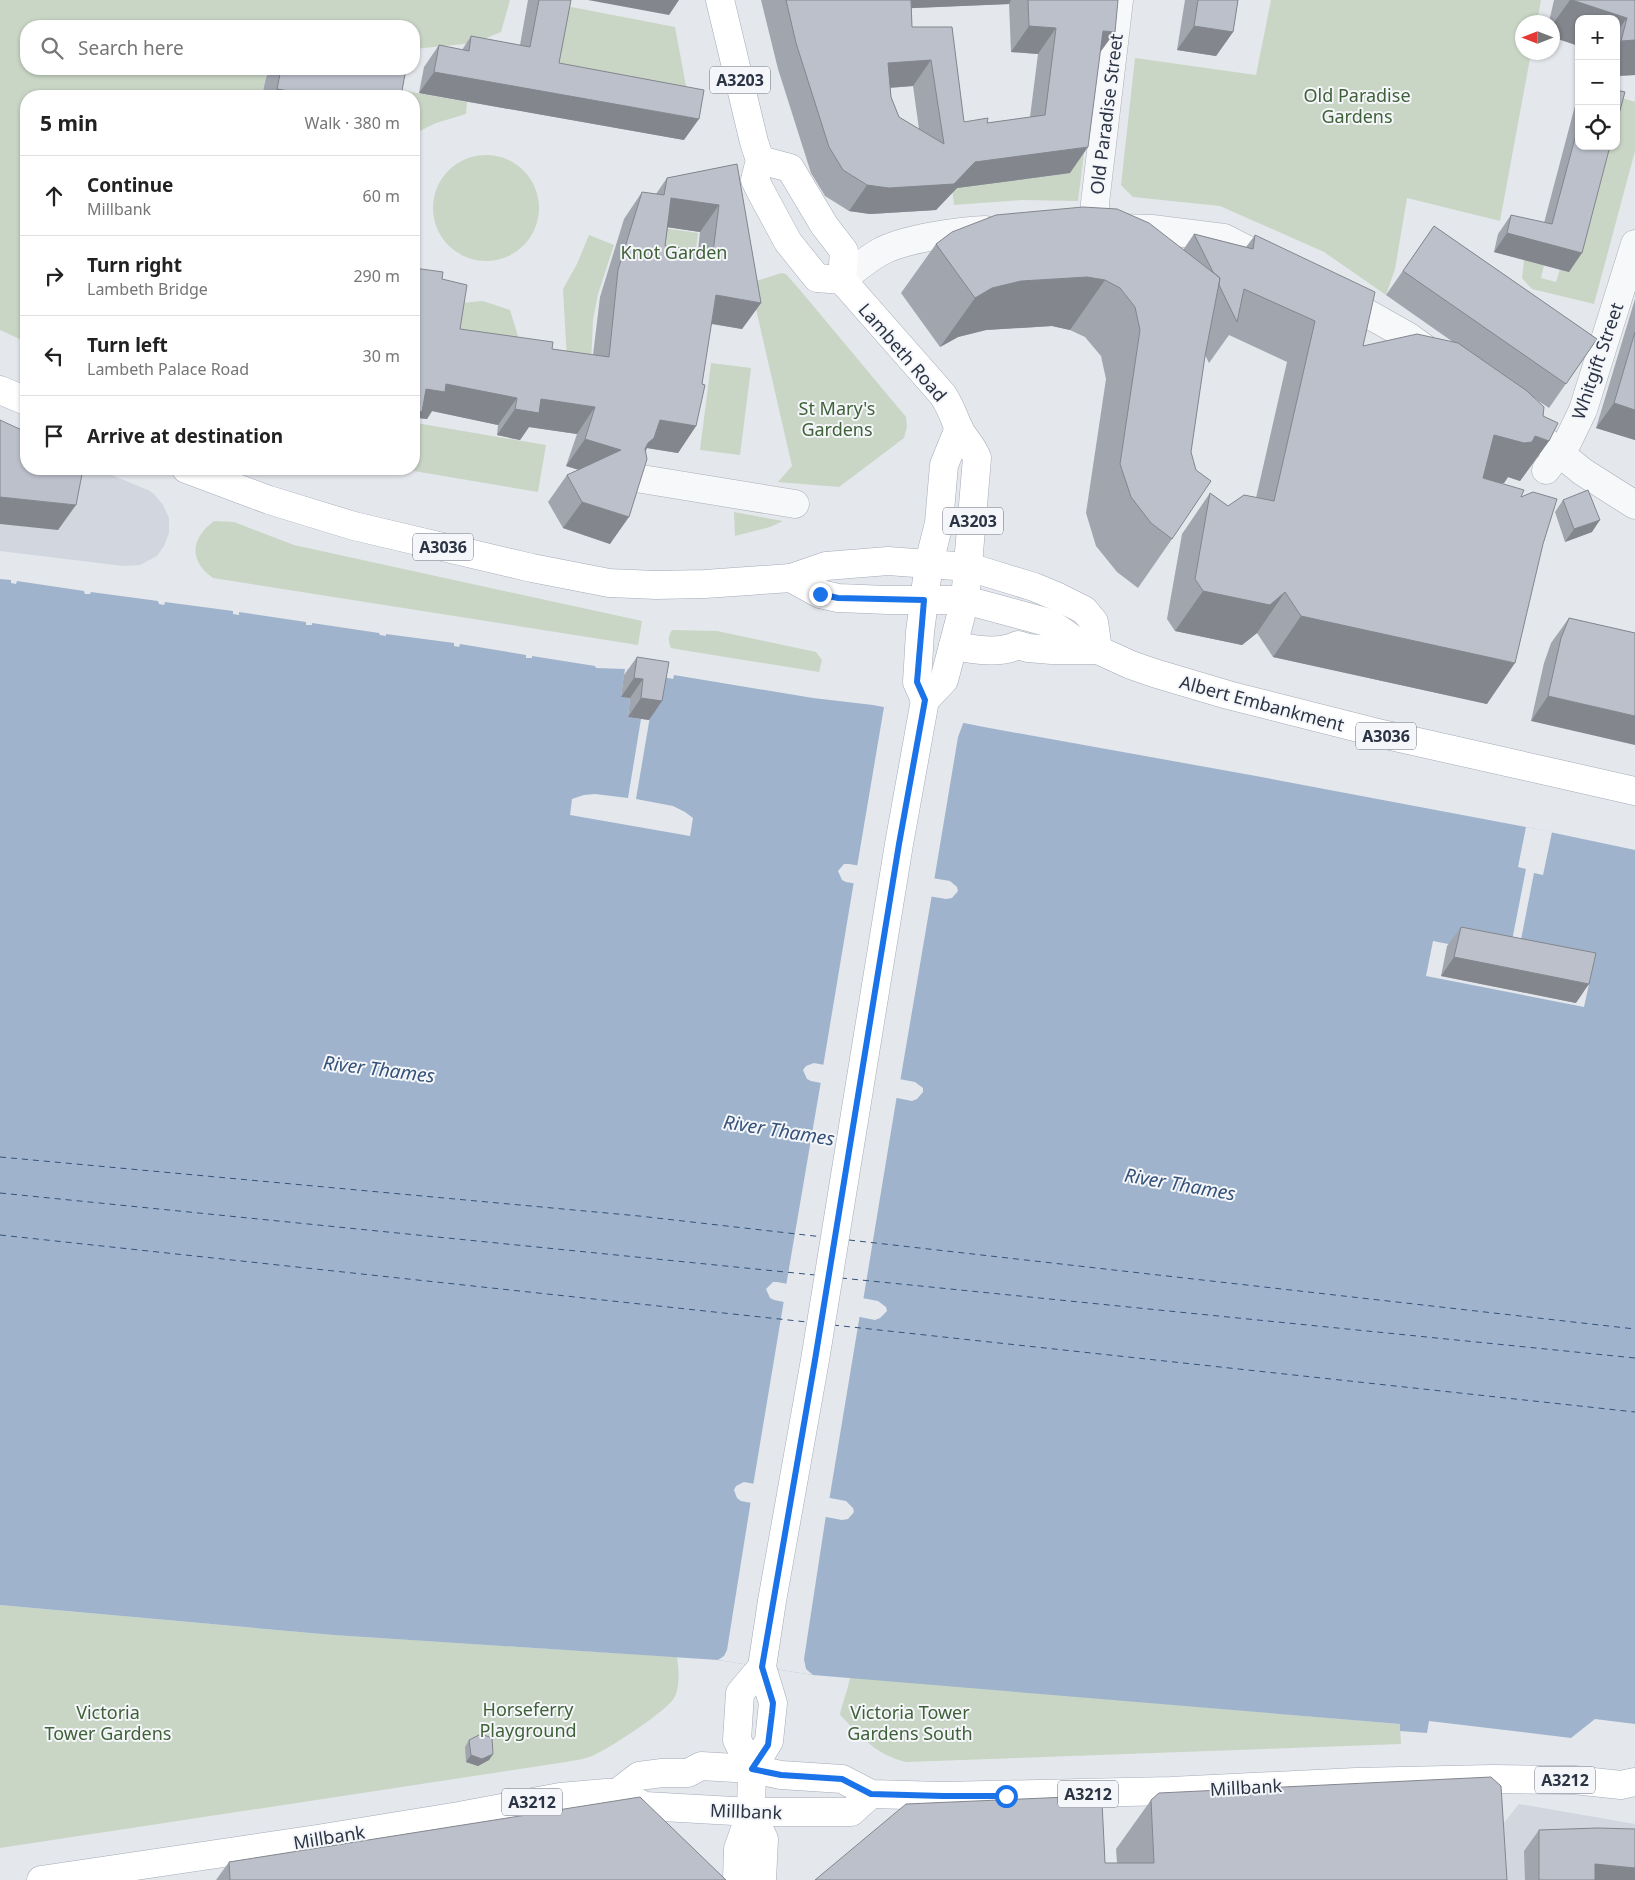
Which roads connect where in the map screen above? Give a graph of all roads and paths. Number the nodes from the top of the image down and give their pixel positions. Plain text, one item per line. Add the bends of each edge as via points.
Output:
1 (720, 0) edge
2 (1119, 0) edge
3 (760, 160) junction
4 (1095, 227) junction
5 (1066, 228) edge
6 (1008, 229) edge
7 (1635, 244) edge
8 (1291, 272) edge
9 (842, 280) junction
10 (1315, 285) edge
11 (1462, 374) edge
12 (0, 390) edge
13 (20, 398) edge
14 (1499, 404) edge
15 (959, 428) junction
16 (1552, 462) junction
17 (202, 475) edge
18 (642, 479) edge
19 (795, 504) dead end
20 (1635, 505) edge
21 (929, 563) junction
22 (969, 567) junction
23 (791, 578) junction
24 (924, 600) junction
25 (966, 600) junction
26 (953, 646) junction
27 (1092, 650) junction
28 (924, 707) junction
29 (1635, 791) edge
30 (752, 1769) junction
31 (1492, 1779) junction
32 (1630, 1787) edge
33 (617, 1793) junction
34 (871, 1794) junction
35 (1492, 1806) edge
36 (751, 1812) junction
37 (159, 1872) edge
38 (41, 1880) edge
39 (737, 1880) edge
40 (762, 1880) edge

1 - 3 main road, A3203
2 - 4 street, Old Paradise Street via 1095,202
3 - 9 main road via 790,168 824,225 844,251
3 - 9 main road, A3203 via 755,180 778,228 817,278
4 - 5 street
4 - 8 street via 1152,229 1224,238
6 - 9 street via 978,230 892,246
7 - 16 street, Whitgift Street via 1583,410 1570,437
9 - 15 main road, Lambeth Road / A3203 via 943,395
10 - 11 street via 1409,337
12 - 13 main road
14 - 16 street
15 - 21 main road, A3203 via 944,465 939,523
15 - 22 main road, Lambeth Road / A3203 via 977,458
16 - 20 street
17 - 23 main road, A3036 via 354,526 609,583 696,584
18 - 19 street
21 - 22 main road, A3036
21 - 23 main road, A3036 via 888,561 826,566
21 - 24 main road
22 - 25 main road, Lambeth Road / A3203
22 - 27 main road, A3036 via 1034,588 1084,610 1094,622
23 - 24 main road, A3036 via 820,594 838,598
24 - 25 main road, A3036
24 - 28 main road via 917,682
25 - 26 main road, A3203
25 - 27 main road, Albert Embankment / A3036 via 1050,623
26 - 27 main road, A3036 via 985,650 1008,650 1018,645 1052,650
26 - 28 main road, A3203 via 944,680
27 - 29 main road, Albert Embankment / A3036 via 1154,674 1228,695 1382,734
28 - 30 main road via 762,1667 773,1703 768,1745
30 - 33 main road, Millbank / A3212 via 701,1766 688,1772 639,1776
30 - 34 main road, Millbank / A3212 via 781,1775 842,1779
30 - 36 main road
31 - 32 main road, Millbank / A3212 via 1574,1780
31 - 34 main road, Millbank / A3212 via 1039,1795
31 - 35 street
33 - 36 main road, Millbank / A3212 via 645,1806
33 - 37 main road, Millbank / A3212 via 560,1797
34 - 36 main road, Millbank / A3212 via 851,1812
36 - 39 main road via 738,1849
36 - 40 main road via 764,1839
37 - 38 main road, Millbank / A3212

